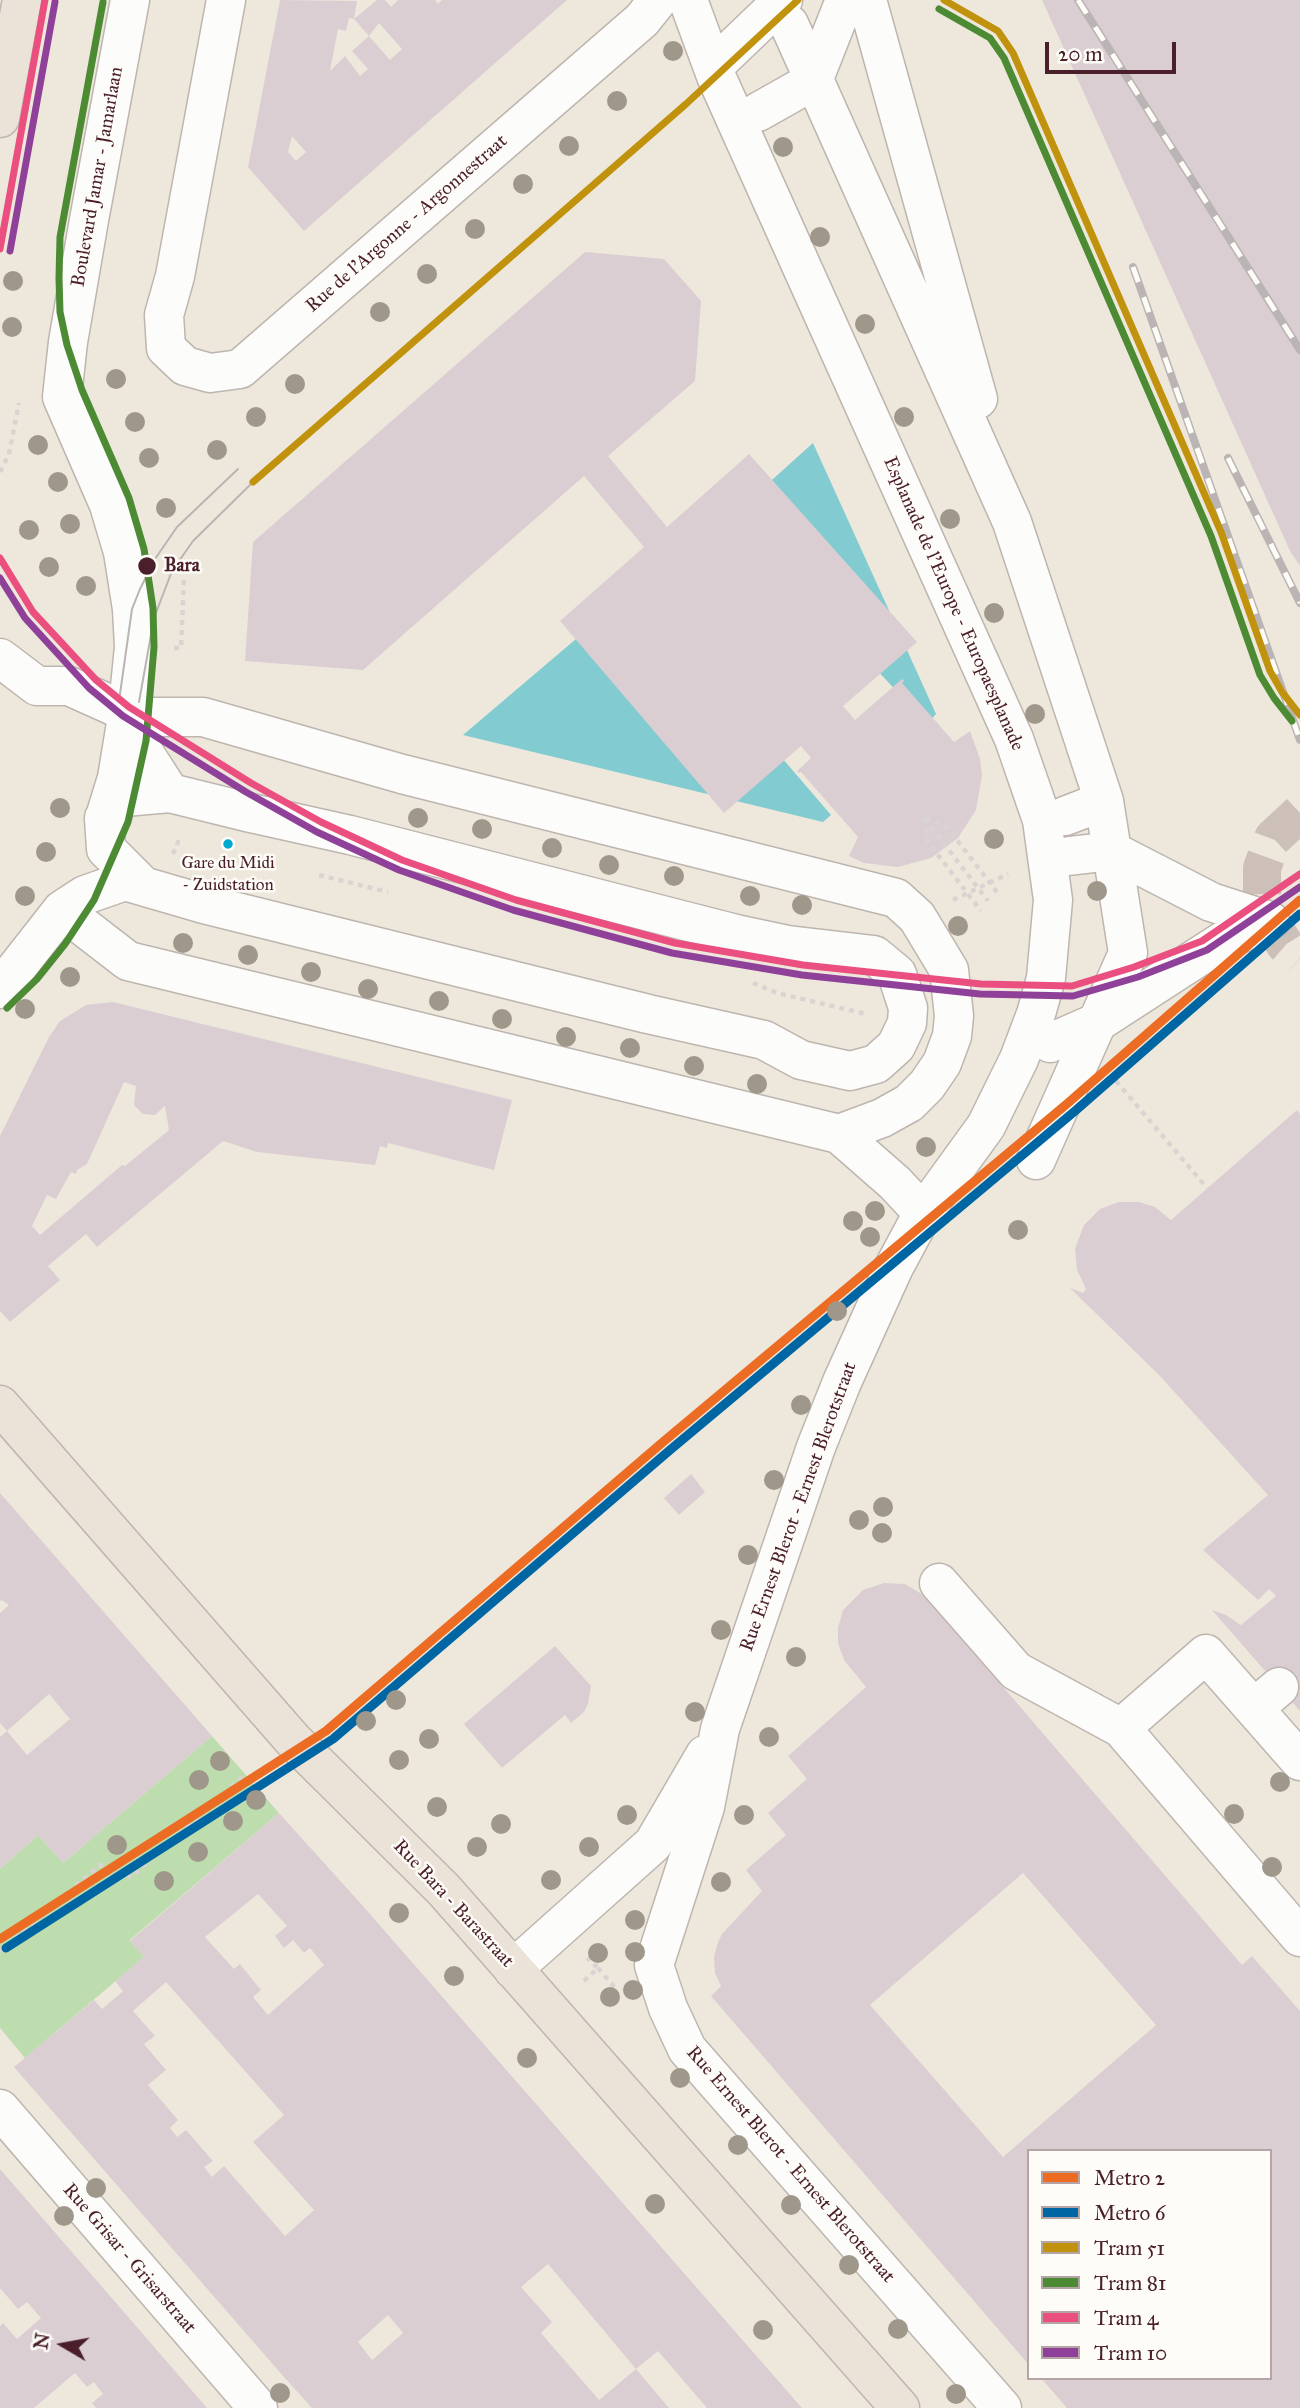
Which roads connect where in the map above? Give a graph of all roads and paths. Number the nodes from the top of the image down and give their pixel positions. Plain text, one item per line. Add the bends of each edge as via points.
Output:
1 (22, 0) edge
2 (130, 0) edge
3 (226, 0) edge
4 (659, 0) edge
5 (688, 0) edge
6 (845, 0) edge
7 (867, 0) edge
8 (786, 12) edge
9 (713, 67) junction
10 (813, 81) junction
11 (758, 112) dead end
12 (0, 118) edge
13 (1012, 522) junction
14 (184, 579) dead end
15 (170, 648) dead end
16 (0, 658) edge
17 (127, 717) junction
18 (170, 793) junction
19 (1104, 801) junction
20 (1065, 816) dead end
21 (104, 818) junction
22 (925, 818) junction
23 (189, 844) dead end
24 (1112, 851) junction
25 (1059, 858) junction
26 (171, 861) dead end
27 (143, 886) junction
28 (1000, 896) dead end
29 (988, 901) dead end
30 (62, 910) junction
31 (981, 911) dead end
32 (917, 917) junction
33 (0, 989) edge
34 (0, 1002) edge
35 (1098, 1022) junction
36 (1070, 1061) junction
37 (839, 1134) junction
38 (1036, 1160) dead end
39 (1207, 1188) dead end
40 (923, 1213) junction
41 (0, 1405) edge
42 (939, 1583) dead end
43 (1121, 1728) junction
44 (720, 1730) junction
45 (1300, 1761) edge
46 (246, 1774) dead end
47 (1300, 1937) edge
48 (0, 1951) edge
49 (513, 1969) junction
50 (0, 2109) edge
51 (258, 2408) edge
52 (900, 2408) edge
53 (1002, 2408) edge

1 - 12 main road
2 - 17 street, Boulevard Jamar - Jamarlaan via 62,397 109,505 126,567 134,646
3 - 4 street, Rue de l'Argonne - Argonnestraat via 164,315 166,348 185,366 210,373 240,369 632,29
5 - 9 street, Esplanade de l'Europe - Europaesplanade
6 - 10 street
7 - 13 street
8 - 9 street
8 - 10 street
9 - 25 street, Esplanade de l'Europe - Europaesplanade via 1014,739
10 - 11 street
10 - 13 street
13 - 19 street
14 - 15 path via 181,648
16 - 17 street via 37,686 69,686 118,708
17 - 18 street
17 - 21 street via 117,778
17 - 32 street via 203,717 402,774 896,898
18 - 21 street via 124,797
18 - 27 street via 736,934 874,955 897,974 908,1008 906,1023 897,1046 876,1064 850,1072 802,1060 764,1040
19 - 20 street
19 - 24 street
21 - 27 street via 106,849
21 - 30 street via 91,856
22 - 28 path via 947,827
22 - 29 path
22 - 31 path via 928,842
23 - 26 path via 178,842
24 - 25 street
24 - 35 street via 1128,953
24 - 35 street via 1211,902 1270,921 1223,941
25 - 32 path via 1025,866
25 - 40 street, Esplanade de l'Europe - Europaesplanade via 1046,978 1019,1059 986,1126
27 - 30 street via 125,881 85,895
30 - 33 street
30 - 34 street
30 - 37 street via 128,961
32 - 37 street via 949,970 952,1036 942,1063 909,1102
35 - 36 street
36 - 38 street
36 - 39 path
37 - 40 street
40 - 44 street, Rue Ernest Blerot - Ernest Blerotstraat via 894,1267 821,1434
41 - 49 main road, Rue Bara - Barastraat via 293,1740 444,1891
42 - 43 street via 1016,1671
43 - 45 street via 1206,1654 1266,1698
43 - 47 street
44 - 49 street, Rue Ernest Blerot - Ernest Blerotstraat via 653,1844
44 - 53 street, Rue Ernest Blerot - Ernest Blerotstraat via 705,1807 654,1965 668,2008 687,2049
46 - 48 path via 131,1877 100,1865
49 - 52 main road, Rue Bara - Barastraat
50 - 51 street, Rue Grisar - Grisarstraat

